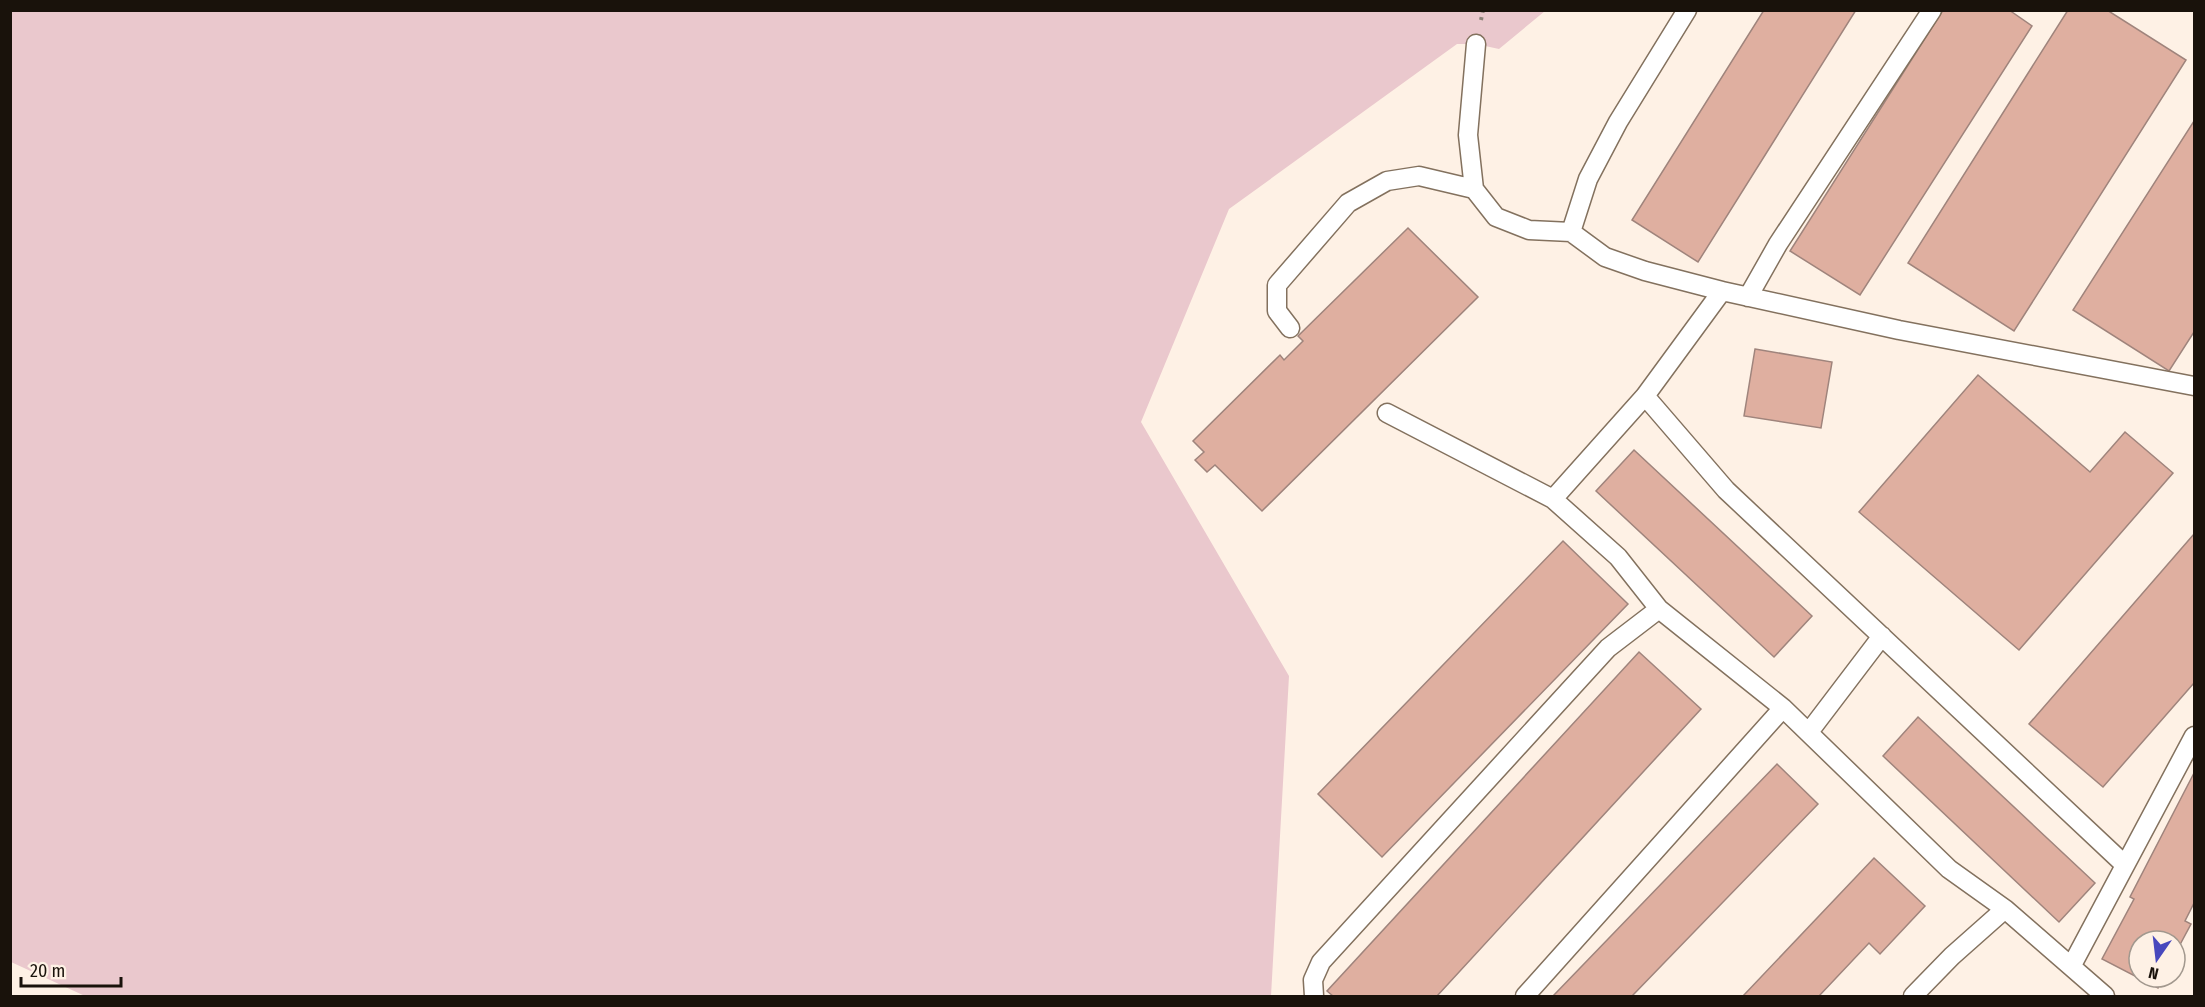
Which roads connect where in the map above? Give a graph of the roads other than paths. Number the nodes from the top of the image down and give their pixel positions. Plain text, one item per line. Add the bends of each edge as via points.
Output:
1 (1687, 10) edge
2 (1932, 10) edge
3 (1476, 44) dead end
4 (1474, 189) junction
5 (1571, 232) junction
6 (1722, 291) junction
7 (1748, 297) junction
8 (1290, 328) dead end
9 (2194, 387) edge
10 (1645, 396) junction
11 (1387, 413) dead end
12 (1553, 499) junction
13 (1659, 609) junction
14 (1882, 636) junction
15 (1783, 708) junction
16 (1809, 732) junction
17 (2194, 736) edge
18 (2126, 865) junction
19 (2005, 909) junction
20 (2072, 965) junction
21 (1314, 996) edge
22 (1525, 996) edge
23 (1913, 996) edge
24 (2105, 996) edge

1 - 5 lane via 1612,131 1588,179
2 - 7 lane via 1778,244
3 - 4 lane via 1468,135
4 - 5 lane via 1496,217 1529,230
4 - 8 lane via 1419,177 1387,181 1348,203 1277,285 1277,311
5 - 6 lane via 1605,257
6 - 7 lane
6 - 10 lane
7 - 9 lane
10 - 12 lane
10 - 14 lane via 1726,490
11 - 12 lane
12 - 13 lane via 1618,557
13 - 15 lane
13 - 21 lane via 1608,648 1321,962 1313,980
14 - 16 lane
14 - 18 lane
15 - 16 lane
15 - 22 lane
16 - 19 lane via 1949,869
17 - 18 lane
18 - 20 lane
19 - 20 lane
19 - 23 lane
20 - 24 lane

